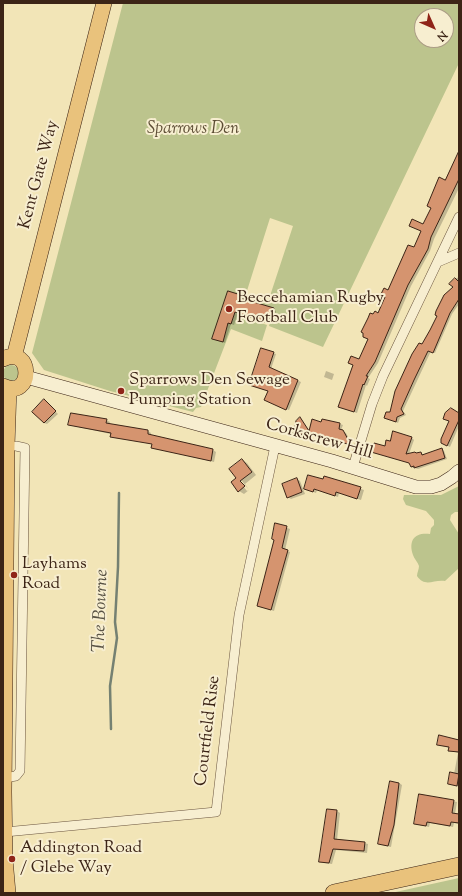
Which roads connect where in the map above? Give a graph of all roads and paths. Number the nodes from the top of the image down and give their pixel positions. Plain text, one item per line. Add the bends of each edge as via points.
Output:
1 (104, 3) edge
2 (458, 220) edge
3 (459, 253) edge
4 (438, 262) junction
5 (8, 358) edge
6 (26, 377) junction
7 (6, 387) edge
8 (16, 446) dead end
9 (275, 446) junction
10 (353, 467) junction
11 (459, 471) edge
12 (4, 788) edge
13 (5, 832) junction
14 (459, 866) edge
15 (8, 893) edge
16 (334, 893) edge

1 - 5 main road, Kent Gate Way
2 - 4 street
3 - 4 street
4 - 10 street via 380,382
5 - 6 main road via 24,363
6 - 7 main road via 20,386
6 - 9 street, Corkscrew Hill
7 - 12 main road
8 - 12 street via 25,448 20,771
9 - 10 street, Corkscrew Hill
9 - 13 street, Courtfield Rise via 239,615 216,812
10 - 11 street, Corkscrew Hill via 421,487 441,484
12 - 13 main road
13 - 15 main road
14 - 16 highway

